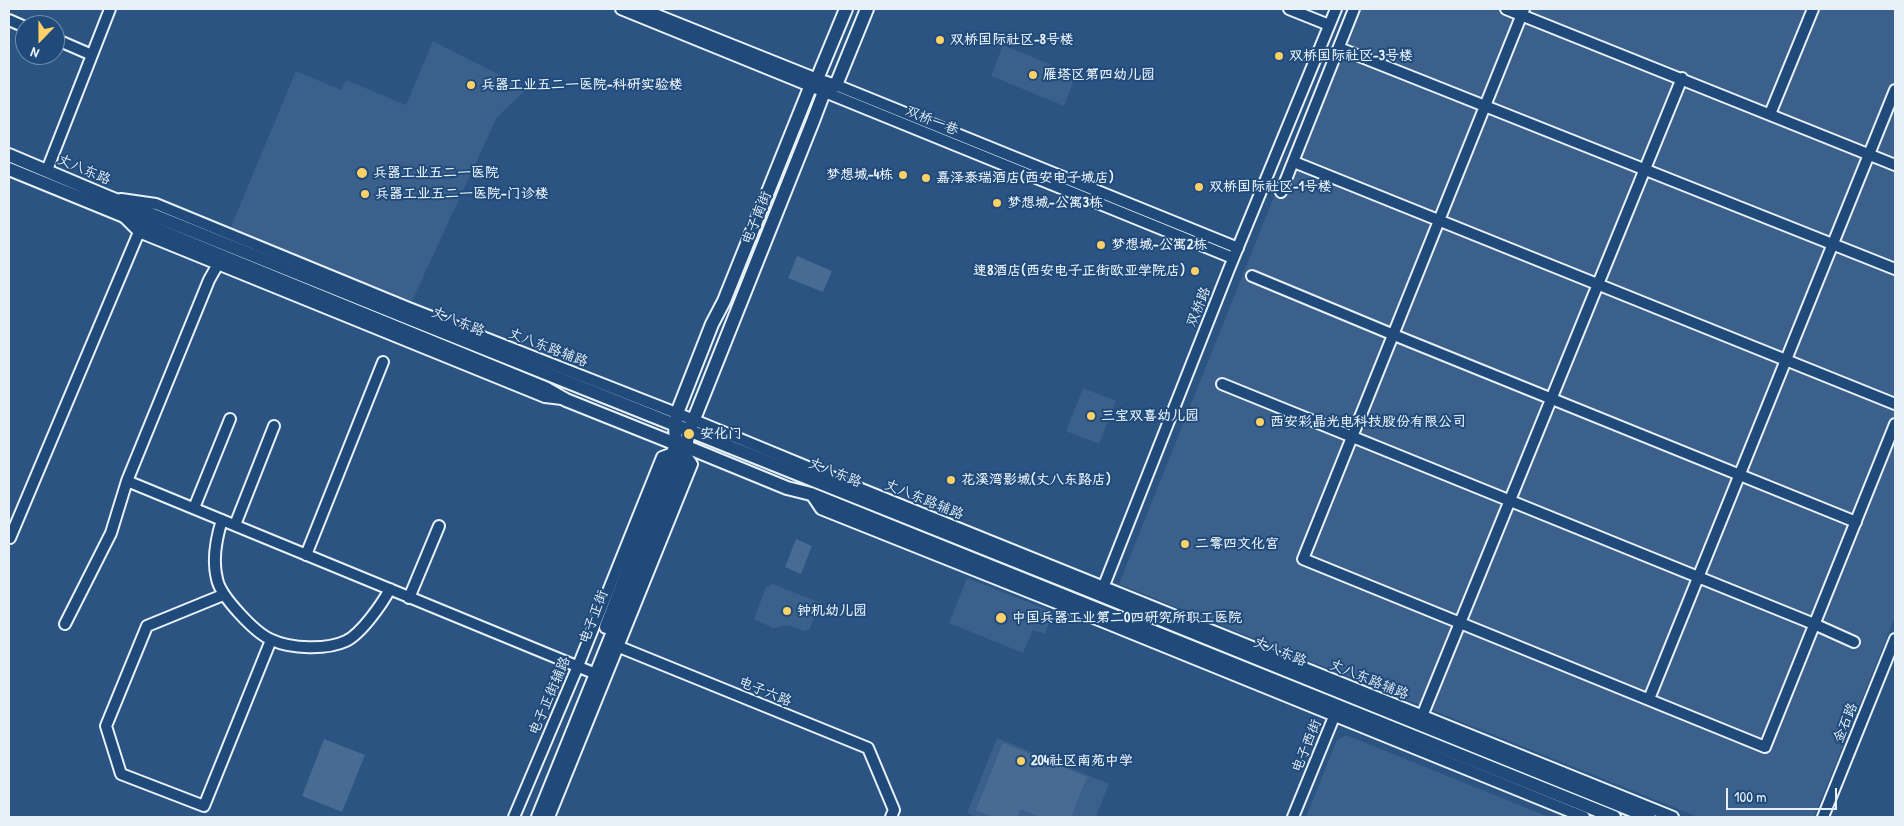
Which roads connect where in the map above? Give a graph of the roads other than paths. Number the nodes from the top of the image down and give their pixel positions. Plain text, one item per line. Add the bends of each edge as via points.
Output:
1 (110, 9) edge
2 (621, 9) edge
3 (642, 9) edge
4 (846, 9) edge
5 (868, 9) edge
6 (1289, 9) edge
7 (1336, 9) edge
8 (1354, 9) edge
9 (1506, 9) edge
10 (1813, 9) edge
11 (1523, 12) edge
12 (1329, 25) junction
13 (65, 43) edge
14 (1339, 48) junction
15 (92, 55) junction
16 (1682, 78) junction
17 (814, 82) junction
18 (836, 85) junction
19 (1895, 90) edge
20 (824, 92) junction
21 (1485, 105) junction
22 (1770, 114) junction
23 (1870, 154) junction
24 (9, 155) edge
25 (1294, 162) junction
26 (1895, 164) edge
27 (1644, 168) junction
28 (9, 169) edge
29 (47, 170) junction
30 (1281, 192) dead end
31 (124, 217) junction
32 (1438, 220) junction
33 (139, 232) junction
34 (1833, 244) junction
35 (1238, 248) junction
36 (1233, 258) junction
37 (218, 264) junction
38 (1895, 269) edge
39 (1252, 276) dead end
40 (1597, 284) junction
41 (1394, 335) junction
42 (1786, 360) junction
43 (383, 362) dead end
44 (1222, 384) dead end
45 (1551, 398) junction
46 (566, 400) junction
47 (1895, 404) edge
48 (230, 419) dead end
49 (676, 419) junction
50 (1895, 424) edge
51 (692, 425) junction
52 (274, 426) dead end
53 (1352, 437) junction
54 (680, 449) junction
55 (1740, 474) junction
56 (127, 481) junction
57 (1510, 501) junction
58 (194, 508) junction
59 (222, 520) junction
60 (1856, 522) junction
61 (235, 525) junction
62 (439, 526) dead end
63 (10, 538) dead end
64 (306, 555) junction
65 (1698, 577) junction
66 (390, 589) junction
67 (1101, 591) junction
68 (223, 594) junction
69 (409, 598) junction
70 (1093, 612) junction
71 (1460, 623) junction
72 (65, 624) dead end
73 (1814, 624) junction
74 (1895, 639) edge
75 (271, 640) junction
76 (1854, 642) dead end
77 (613, 645) junction
78 (588, 670) junction
79 (1649, 699) junction
80 (1341, 701) junction
81 (1421, 720) junction
82 (514, 817) edge
83 (529, 817) edge
84 (538, 817) edge
85 (549, 817) edge
86 (891, 817) edge
87 (1293, 817) edge
88 (1584, 817) edge
89 (1614, 817) edge
90 (1649, 817) edge
91 (1672, 817) edge
92 (1823, 817) edge

1 - 15 street
2 - 17 street, 双桥一巷
3 - 17 street, 双桥一巷
4 - 17 main road, 电子南街
5 - 18 main road
6 - 12 street
7 - 12 street, 双桥路
8 - 14 street
9 - 11 street
10 - 22 street
11 - 16 street
11 - 21 street
12 - 35 street, 双桥路
13 - 15 street
14 - 21 street
14 - 25 street
15 - 29 street
16 - 22 street
16 - 27 street
17 - 18 street, 双桥一巷
17 - 20 street, 双桥一巷
17 - 49 main road, 电子南街 via 712,324
18 - 20 main road
18 - 35 street, 双桥一巷
19 - 23 street
20 - 36 street, 双桥一巷
20 - 51 main road, 电子南街
21 - 27 street
21 - 32 street
22 - 23 street
23 - 26 street
23 - 34 street
24 - 29 main road, 丈八东路
25 - 30 street
25 - 32 street
27 - 34 street
27 - 40 street
28 - 31 main road, 丈八东路
29 - 49 main road, 丈八东路
31 - 33 street
31 - 46 main road, 丈八东路 via 545,388
32 - 40 street
32 - 41 street
33 - 37 street
33 - 63 street
34 - 38 street
34 - 42 street
35 - 36 street, 双桥路
36 - 67 street, 双桥路
37 - 46 street via 545,397
37 - 56 street
39 - 41 street
40 - 42 street
40 - 45 street
41 - 45 street
41 - 53 street
42 - 47 street
42 - 55 street
43 - 64 street
44 - 53 street
45 - 55 street
45 - 57 street
46 - 54 main road, 丈八东路
48 - 58 street
49 - 51 main road, 丈八东路
49 - 54 main road, 电子正街
50 - 60 street
51 - 54 main road, 电子南街
51 - 67 main road, 丈八东路
52 - 61 street
53 - 57 street
53 - 71 street via 1302,559
54 - 70 main road, 丈八东路 via 811,494 874,524
54 - 77 main road, 电子正街
54 - 78 main road, 电子正街
55 - 60 street
55 - 65 street
56 - 58 street
56 - 72 street via 111,533
57 - 65 street
57 - 71 street
58 - 59 street
59 - 61 street
59 - 68 street via 215,562
60 - 73 street
61 - 64 street
62 - 69 street
64 - 66 street
65 - 73 street
65 - 79 street
66 - 69 street
66 - 75 street via 381,606 348,640 333,646 304,647
67 - 70 street, 双桥路
67 - 80 main road, 丈八东路
68 - 75 street via 239,614
68 - 75 street via 147,626 106,726 122,774 204,806
69 - 78 street
70 - 80 main road, 丈八东路
71 - 79 street
71 - 81 street
73 - 76 street
73 - 79 street via 1765,747
74 - 92 street, 金石路
77 - 78 main road, 电子正街
77 - 85 street
77 - 86 street, 电子六路 via 868,748 894,810
78 - 82 street, 电子正街辅路
78 - 83 main road, 电子正街
78 - 84 main road, 电子正街
80 - 81 main road, 丈八东路
80 - 87 street, 电子西街
80 - 88 street
80 - 89 main road, 丈八东路
81 - 90 main road, 丈八东路
81 - 91 street

